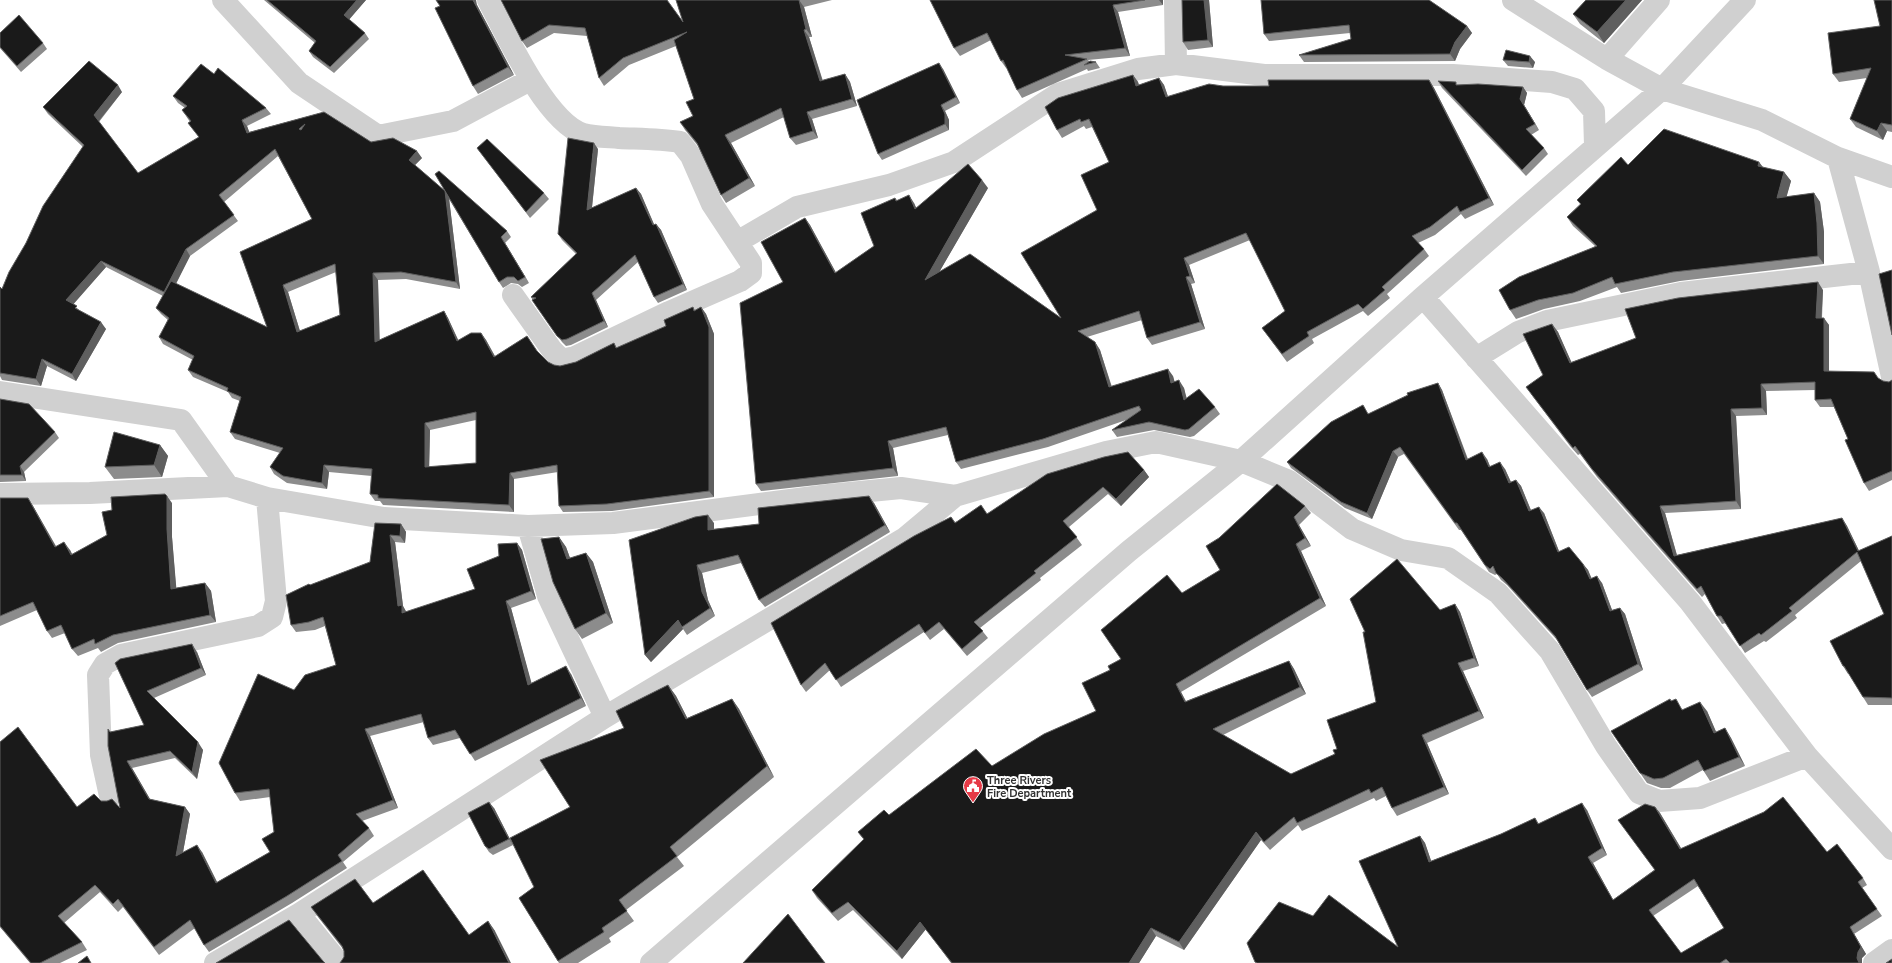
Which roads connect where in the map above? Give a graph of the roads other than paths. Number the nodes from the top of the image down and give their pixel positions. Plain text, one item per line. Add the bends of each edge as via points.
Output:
1 (223, 0) edge
2 (488, 0) edge
3 (1175, 0) edge
4 (1513, 0) edge
5 (1659, 0) edge
6 (1746, 0) edge
7 (1607, 59) junction
8 (1176, 64) junction
9 (530, 80) junction
10 (1662, 89) junction
11 (1595, 146) junction
12 (1838, 158) junction
13 (1892, 177) edge
14 (737, 242) junction
15 (1869, 272) junction
16 (513, 295) dead end
17 (1423, 297) junction
18 (1476, 358) junction
19 (1892, 377) edge
20 (0, 392) edge
21 (1241, 461) junction
22 (228, 486) junction
23 (0, 494) edge
24 (955, 496) junction
25 (267, 498) junction
26 (528, 526) junction
27 (604, 717) junction
28 (1807, 756) junction
29 (110, 796) dead end
30 (1892, 849) edge
31 (299, 914) junction
32 (1892, 950) edge
33 (215, 963) edge
34 (339, 963) edge
35 (651, 963) edge
36 (1874, 963) edge

1 - 9 street via 299,83 378,136 453,121
2 - 9 street
3 - 8 street
4 - 7 street
5 - 7 street
6 - 10 street
7 - 10 street
8 - 11 street via 1264,75 1453,75 1552,82 1575,89 1594,110
8 - 14 street via 1138,69 1058,94 954,162 889,185 797,207
9 - 14 street via 566,125 582,134 680,142 691,156 712,204
10 - 11 street
10 - 12 street via 1762,120
11 - 17 street
12 - 13 street
12 - 15 street
14 - 16 street via 751,263 751,273 746,277 574,357 562,360
15 - 18 street via 1681,293 1547,321 1518,332
15 - 19 street
17 - 18 street
17 - 21 street
18 - 28 street via 1690,602
20 - 22 street via 181,420
21 - 24 street via 1156,442 1106,452
21 - 28 street via 1289,481 1352,529 1400,550 1448,558 1498,593 1550,651 1606,746 1639,793 1659,801 1700,798
21 - 35 street via 1129,551
22 - 23 street via 90,493
22 - 25 street
24 - 26 street via 901,488 613,523
24 - 27 street via 905,538
25 - 26 street via 384,518
25 - 29 street via 276,601 272,617 258,626 121,655 105,664 98,676 101,755
26 - 27 street via 548,596
27 - 31 street
28 - 30 street
31 - 33 street
31 - 34 street
32 - 36 street

